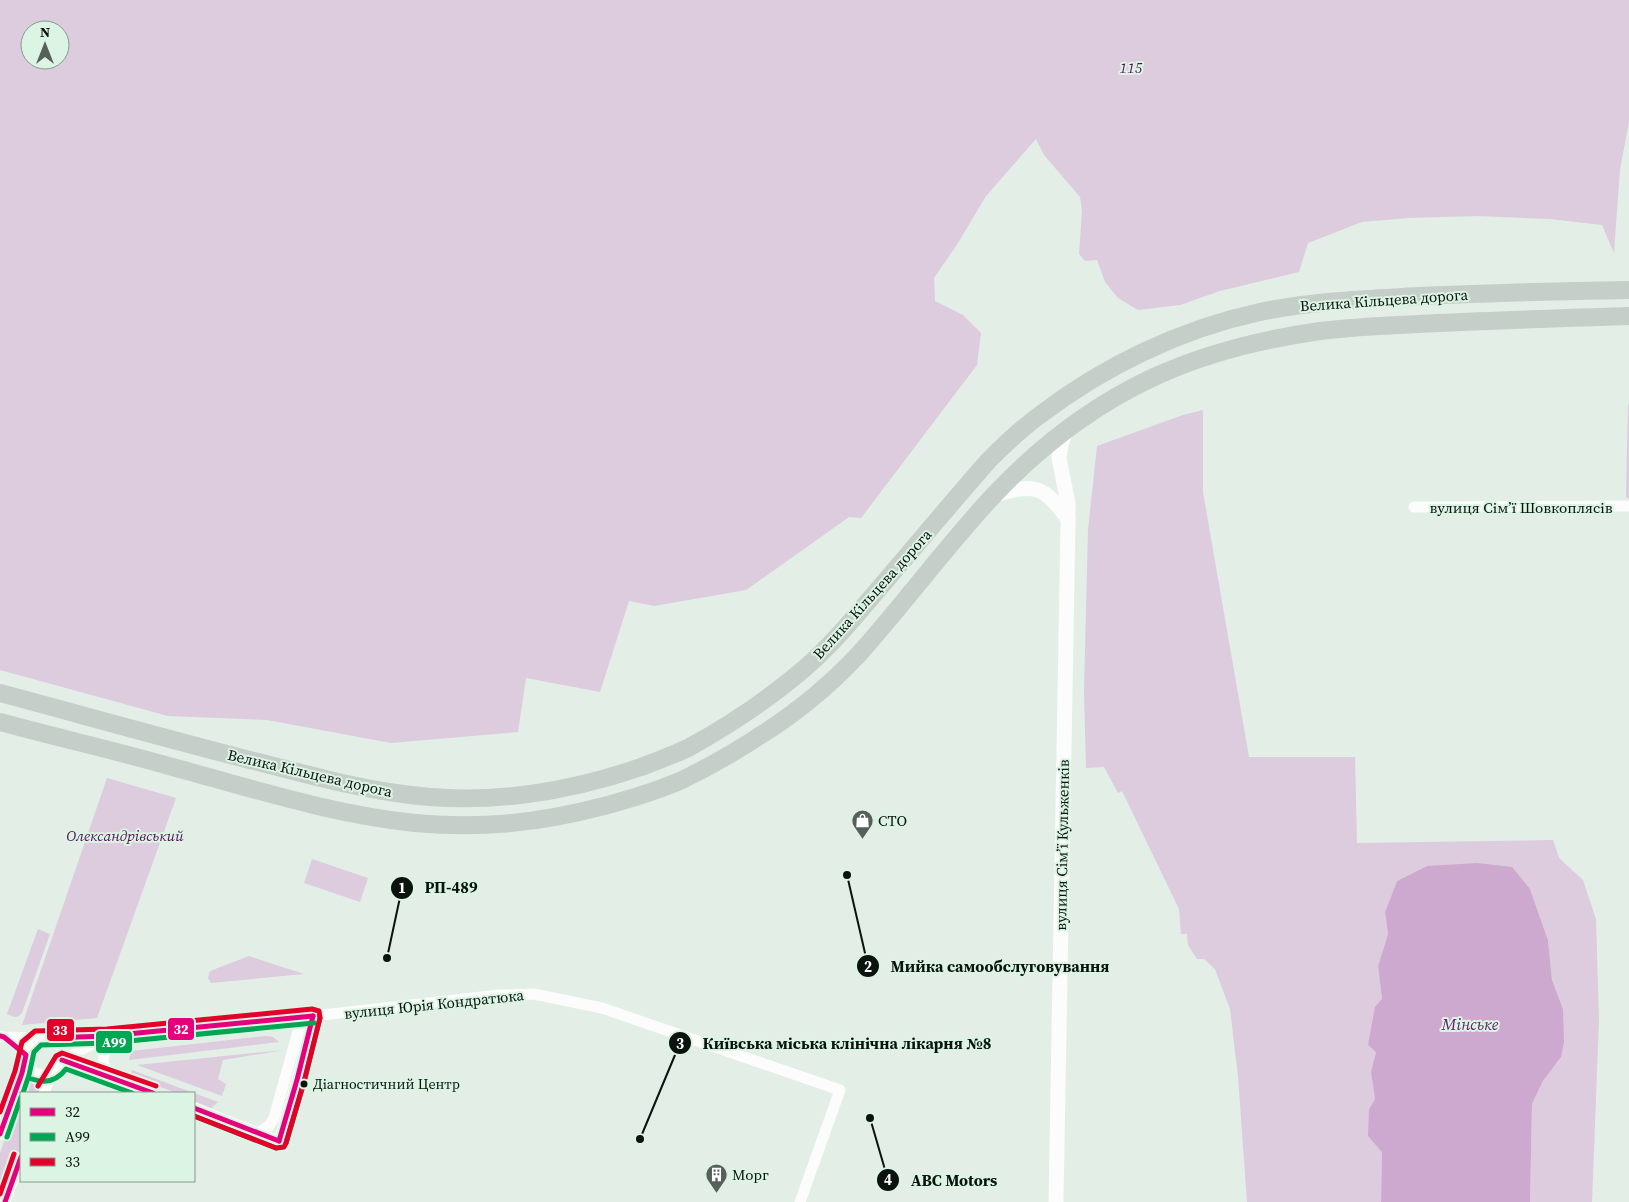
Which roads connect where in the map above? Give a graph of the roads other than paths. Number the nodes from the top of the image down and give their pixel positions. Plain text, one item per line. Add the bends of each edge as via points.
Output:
1 (1629, 290) edge
2 (1629, 316) edge
3 (1066, 431) junction
4 (994, 495) junction
5 (1629, 506) edge
6 (1414, 507) dead end
7 (1068, 519) junction
8 (0, 693) edge
9 (0, 722) edge
10 (307, 1017) junction
11 (124, 1034) junction
12 (107, 1036) junction
13 (2, 1037) edge
14 (44, 1038) junction
15 (26, 1055) junction
16 (60, 1064) junction
17 (114, 1078) junction
18 (44, 1092) edge
19 (150, 1092) edge
20 (195, 1108) edge
21 (258, 1133) junction
22 (0, 1134) edge
23 (20, 1159) edge
24 (5, 1202) edge
25 (800, 1202) edge
26 (1056, 1202) edge

1 - 8 main road, Велика Кільцева дорога via 1364,299 1312,304 1260,312 1179,336 1116,365 1062,398 989,460 847,626 808,666 765,701 686,749 612,777 519,795 481,798 397,794 142,732
2 - 3 main road, Велика Кільцева дорога via 1375,326 1322,331 1256,343 1184,365 1151,379 1100,407
3 - 4 main road, Велика Кільцева дорога
3 - 7 main road, вулиця Сімʼї Кульженків via 1059,458
4 - 7 main road via 1018,489 1044,492
4 - 9 main road, Велика Кільцева дорога via 854,659 790,716 723,760 677,782 572,814 496,825 376,817 328,808
5 - 6 street, вулиця Сімʼї Шовкоплясів
7 - 26 main road, вулиця Сімʼї Кульженків
10 - 11 street, вулиця Юрія Кондратюка
10 - 21 street via 274,1118
10 - 21 street via 297,1080 279,1141
10 - 25 street, вулиця Юрія Кондратюка via 499,995 534,994 602,1008 840,1090
11 - 12 street, вулиця Юрія Кондратюка
11 - 17 street via 108,1046 104,1054 106,1071
12 - 14 street, вулиця Юрія Кондратюка
12 - 16 street, вулиця Юрія Кондратюка
13 - 14 street, вулиця Юрія Кондратюка
13 - 15 street, вулиця Юрія Кондратюка
14 - 15 street via 29,1045
14 - 16 street via 58,1044
15 - 16 street via 28,1065 39,1074 49,1074
15 - 22 street
16 - 17 street
16 - 18 street
17 - 19 street
20 - 21 street
23 - 24 street

